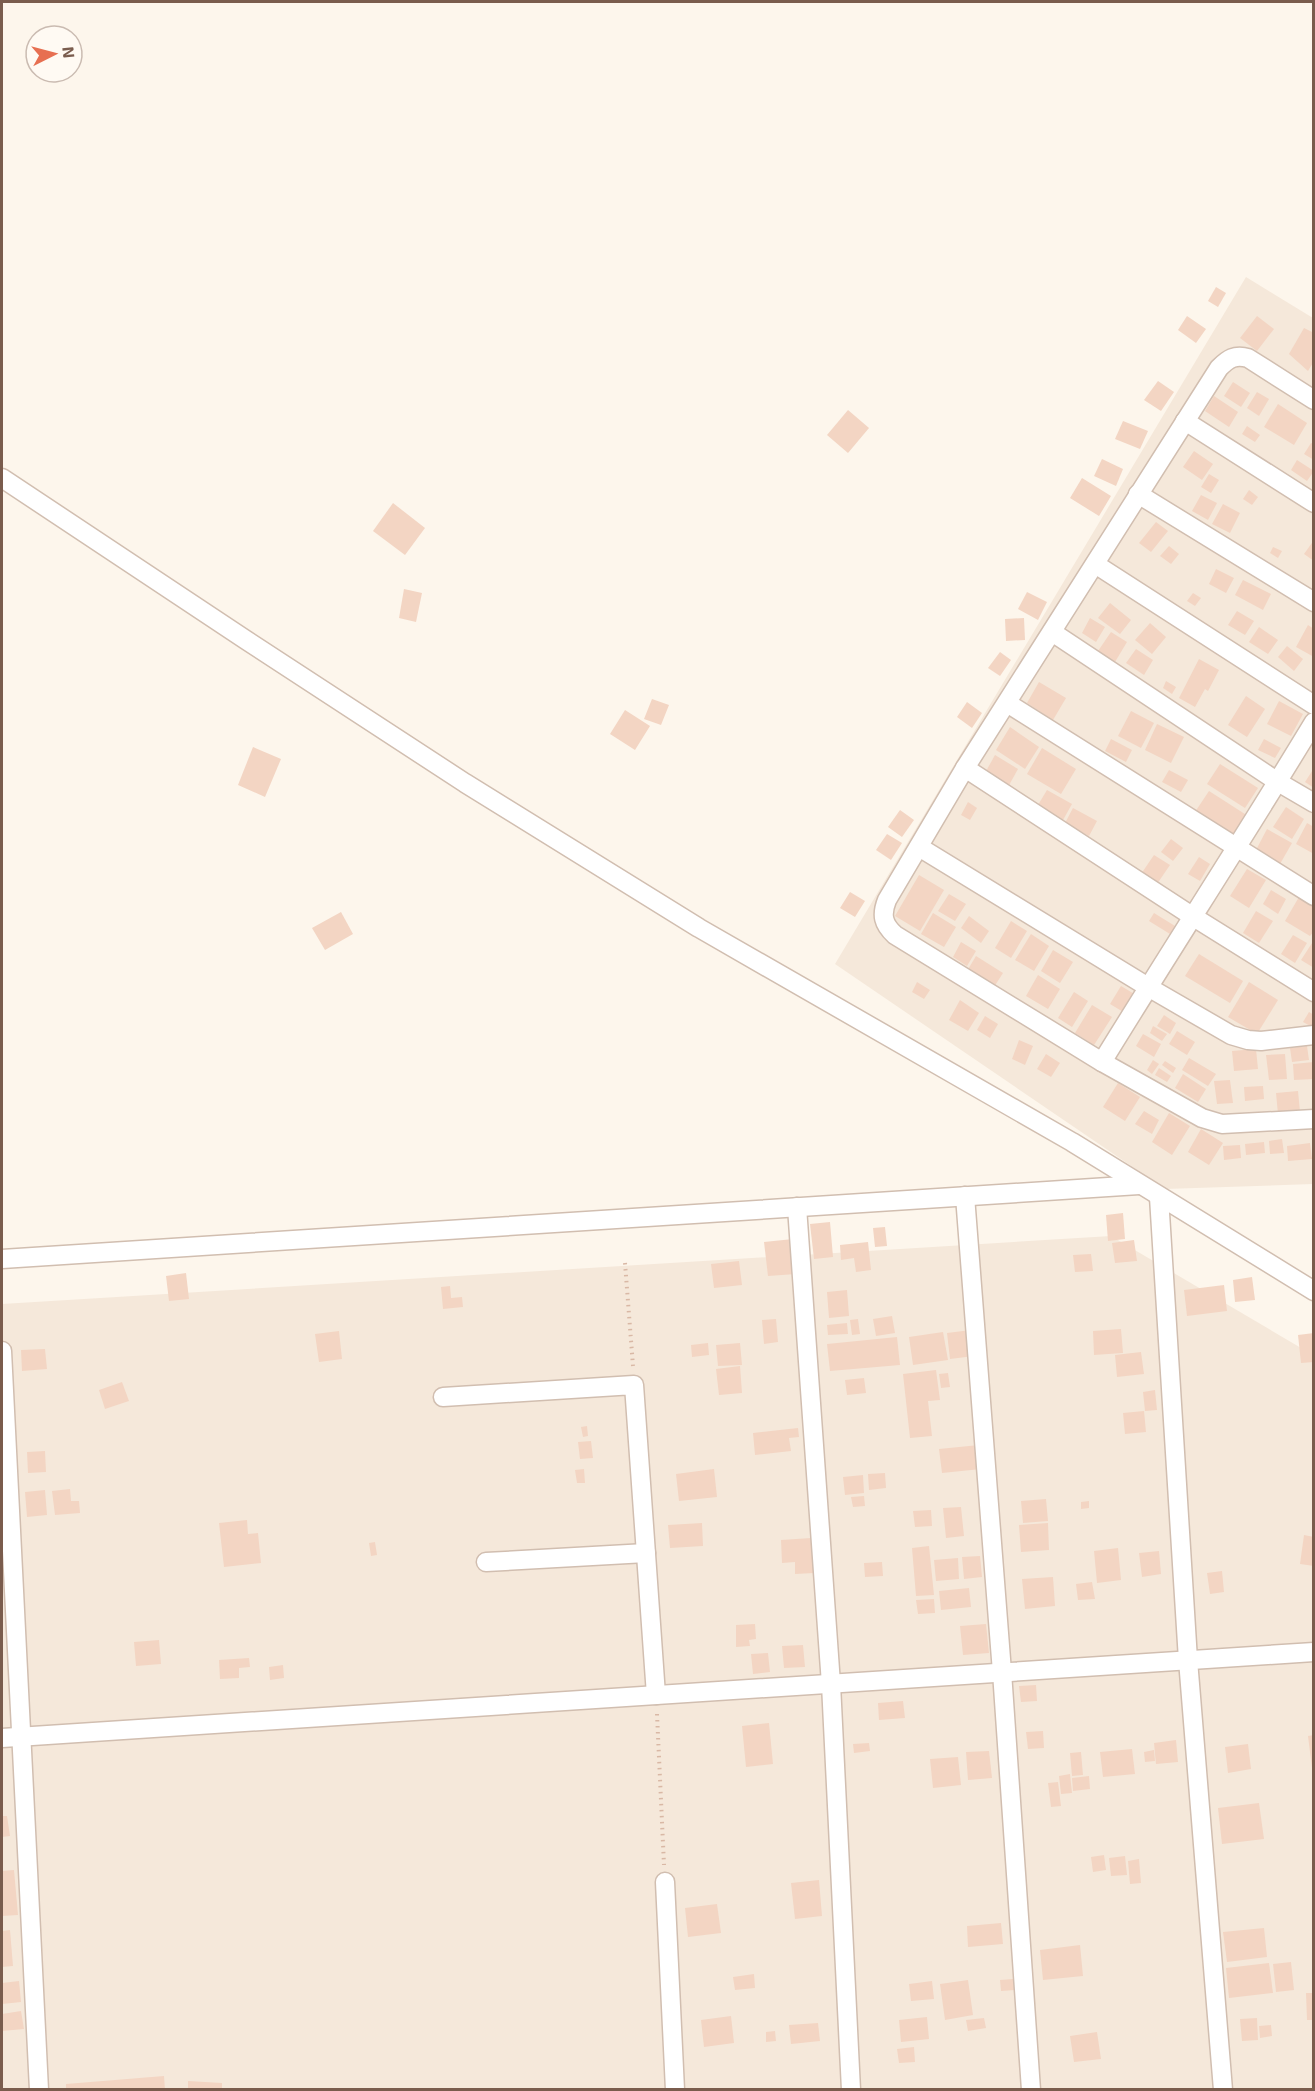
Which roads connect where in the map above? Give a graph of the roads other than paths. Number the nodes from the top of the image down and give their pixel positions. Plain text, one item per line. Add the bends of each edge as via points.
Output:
1 (1314, 400) edge
2 (1185, 421) junction
3 (2, 478) edge
4 (1138, 494) junction
5 (1314, 502) edge
6 (1095, 564) junction
7 (1314, 602) edge
8 (1052, 633) junction
9 (1007, 703) junction
10 (1314, 705) edge
11 (1314, 722) edge
12 (965, 768) junction
13 (1278, 782) junction
14 (1314, 803) edge
15 (919, 848) junction
16 (1237, 849) junction
17 (1314, 897) edge
18 (1192, 916) junction
19 (1148, 987) junction
20 (1314, 992) edge
21 (1314, 1035) edge
22 (1102, 1062) junction
23 (1314, 1119) edge
24 (1139, 1185) junction
25 (965, 1196) junction
26 (1159, 1197) junction
27 (797, 1207) junction
28 (2, 1259) edge
29 (1314, 1291) edge
30 (2, 1351) edge
31 (443, 1397) dead end
32 (646, 1553) junction
33 (486, 1562) dead end
34 (1314, 1652) edge
35 (1188, 1660) junction
36 (1002, 1672) junction
37 (831, 1684) junction
38 (656, 1695) junction
39 (21, 1737) junction
40 (2, 1738) edge
41 (665, 1882) road end
42 (39, 2090) edge
43 (675, 2090) edge
44 (850, 2090) edge
45 (1031, 2090) edge
46 (1222, 2090) edge

1 - 2 street via 1248,358 1235,356 1219,368
2 - 4 street
2 - 5 street
3 - 24 street via 465,783 699,928 1063,1137
4 - 6 street
4 - 7 street
6 - 8 street
6 - 10 street
8 - 9 street
8 - 13 street
9 - 12 street
9 - 16 street
11 - 13 street
12 - 15 street
12 - 18 street
13 - 14 street
13 - 16 street
15 - 19 street
15 - 22 street via 883,910 887,928
16 - 17 street
16 - 18 street
18 - 19 street
18 - 20 street
19 - 21 street via 1230,1035 1261,1041
19 - 22 street
22 - 23 street via 1202,1118 1222,1124
24 - 25 street
24 - 26 street
25 - 27 street
25 - 36 street
26 - 29 street
26 - 35 street
27 - 28 street
27 - 37 street
30 - 39 street
31 - 32 street via 634,1385
32 - 33 street
32 - 38 street
34 - 35 street
35 - 36 street
35 - 46 street
36 - 37 street
36 - 45 street
37 - 38 street
37 - 44 street
38 - 39 street
39 - 40 street
39 - 42 street
41 - 43 street

